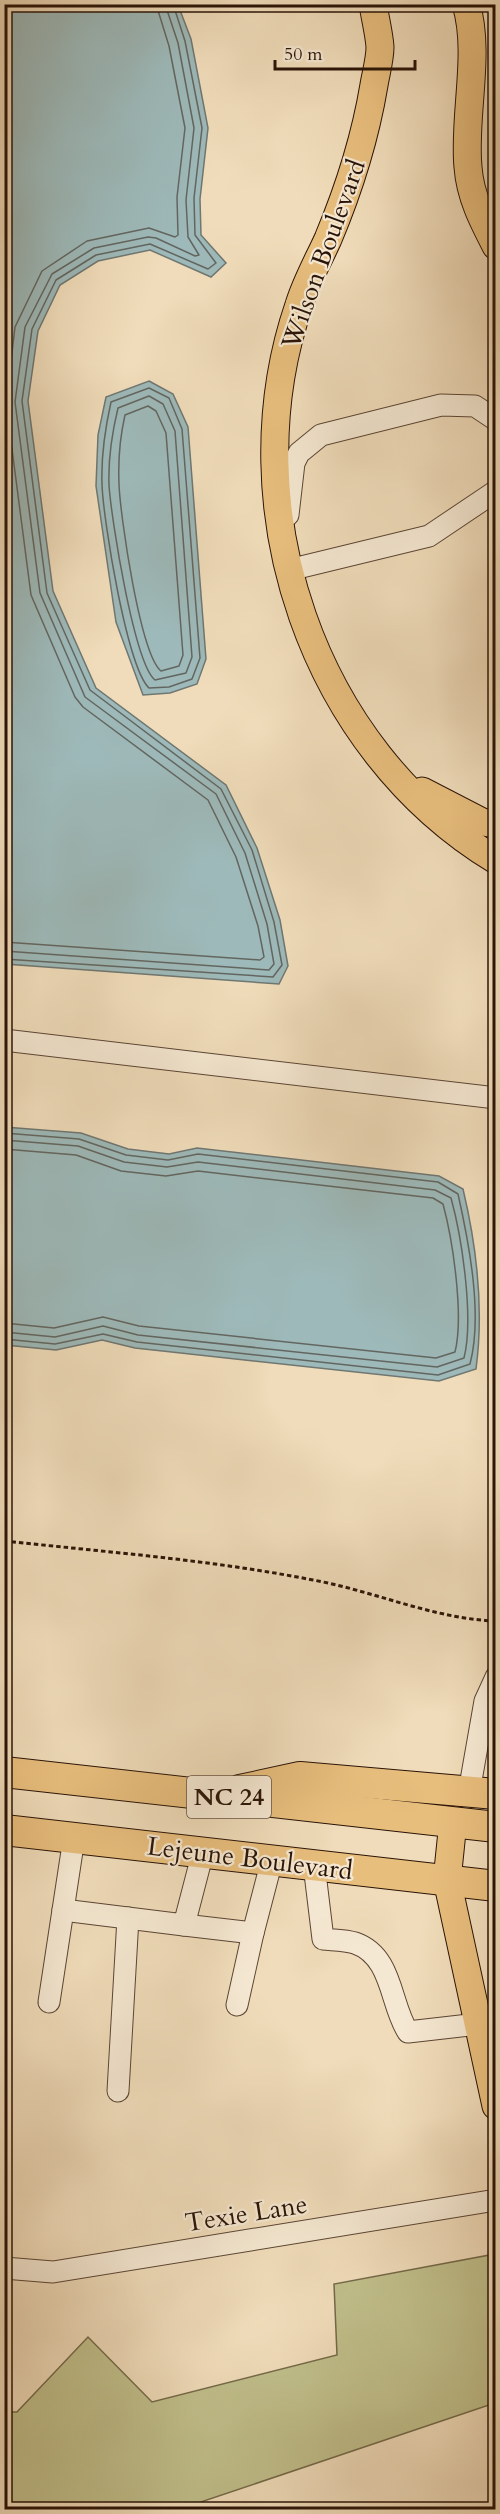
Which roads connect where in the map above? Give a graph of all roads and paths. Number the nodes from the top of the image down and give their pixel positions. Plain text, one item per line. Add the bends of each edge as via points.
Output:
1 (373, 4) edge
2 (466, 4) edge
3 (495, 246) edge
4 (495, 420) edge
5 (495, 491) edge
6 (287, 559) junction
7 (397, 778) junction
8 (495, 824) edge
9 (495, 860) edge
10 (4, 1040) edge
11 (495, 1098) edge
12 (4, 1541) edge
13 (495, 1621) edge
14 (495, 1677) edge
15 (4, 1772) edge
16 (482, 1793) edge
17 (216, 1795) junction
18 (453, 1822) junction
19 (495, 1827) edge
20 (4, 1830) edge
21 (74, 1838) junction
22 (203, 1852) junction
23 (272, 1860) junction
24 (314, 1865) junction
25 (447, 1881) junction
26 (495, 1886) edge
27 (63, 1910) junction
28 (129, 1918) junction
29 (184, 1925) junction
30 (253, 1933) junction
31 (49, 2002) dead end
32 (237, 2005) dead end
33 (485, 2032) edge
34 (118, 2091) dead end
35 (495, 2106) edge
36 (495, 2200) edge
37 (4, 2268) edge

1 - 6 main road, Wilson Boulevard via 380,48 368,121 344,201 299,304 280,376 274,450 279,521
2 - 3 main road via 471,51 468,166 472,192
4 - 6 street via 475,406 441,405 338,429 313,439 294,463
5 - 6 street via 429,536
6 - 7 main road, Wilson Boulevard via 322,668 366,738
7 - 8 main road via 482,822
7 - 9 main road, Wilson Boulevard via 444,824
10 - 11 street
12 - 13 path via 262,1570 352,1587 467,1620
14 - 16 street via 485,1701
15 - 17 highway, NC 24
16 - 17 highway via 300,1777
17 - 18 highway, NC 24
18 - 19 highway, NC 24
18 - 25 main road
20 - 21 highway, Lejeune Boulevard / NC 24
21 - 22 highway, Lejeune Boulevard / NC 24
21 - 27 street
22 - 23 highway, Lejeune Boulevard / NC 24
22 - 29 street
23 - 24 highway, Lejeune Boulevard / NC 24
23 - 30 street
24 - 25 highway, Lejeune Boulevard / NC 24
24 - 33 street via 323,1939 356,1943 373,1955 388,1977 408,2032
25 - 26 highway, Lejeune Boulevard / NC 24
25 - 33 main road
27 - 28 street
27 - 31 street
28 - 29 street
28 - 34 street
29 - 30 street
30 - 32 street
33 - 35 main road
36 - 37 street, Texie Lane via 53,2272

